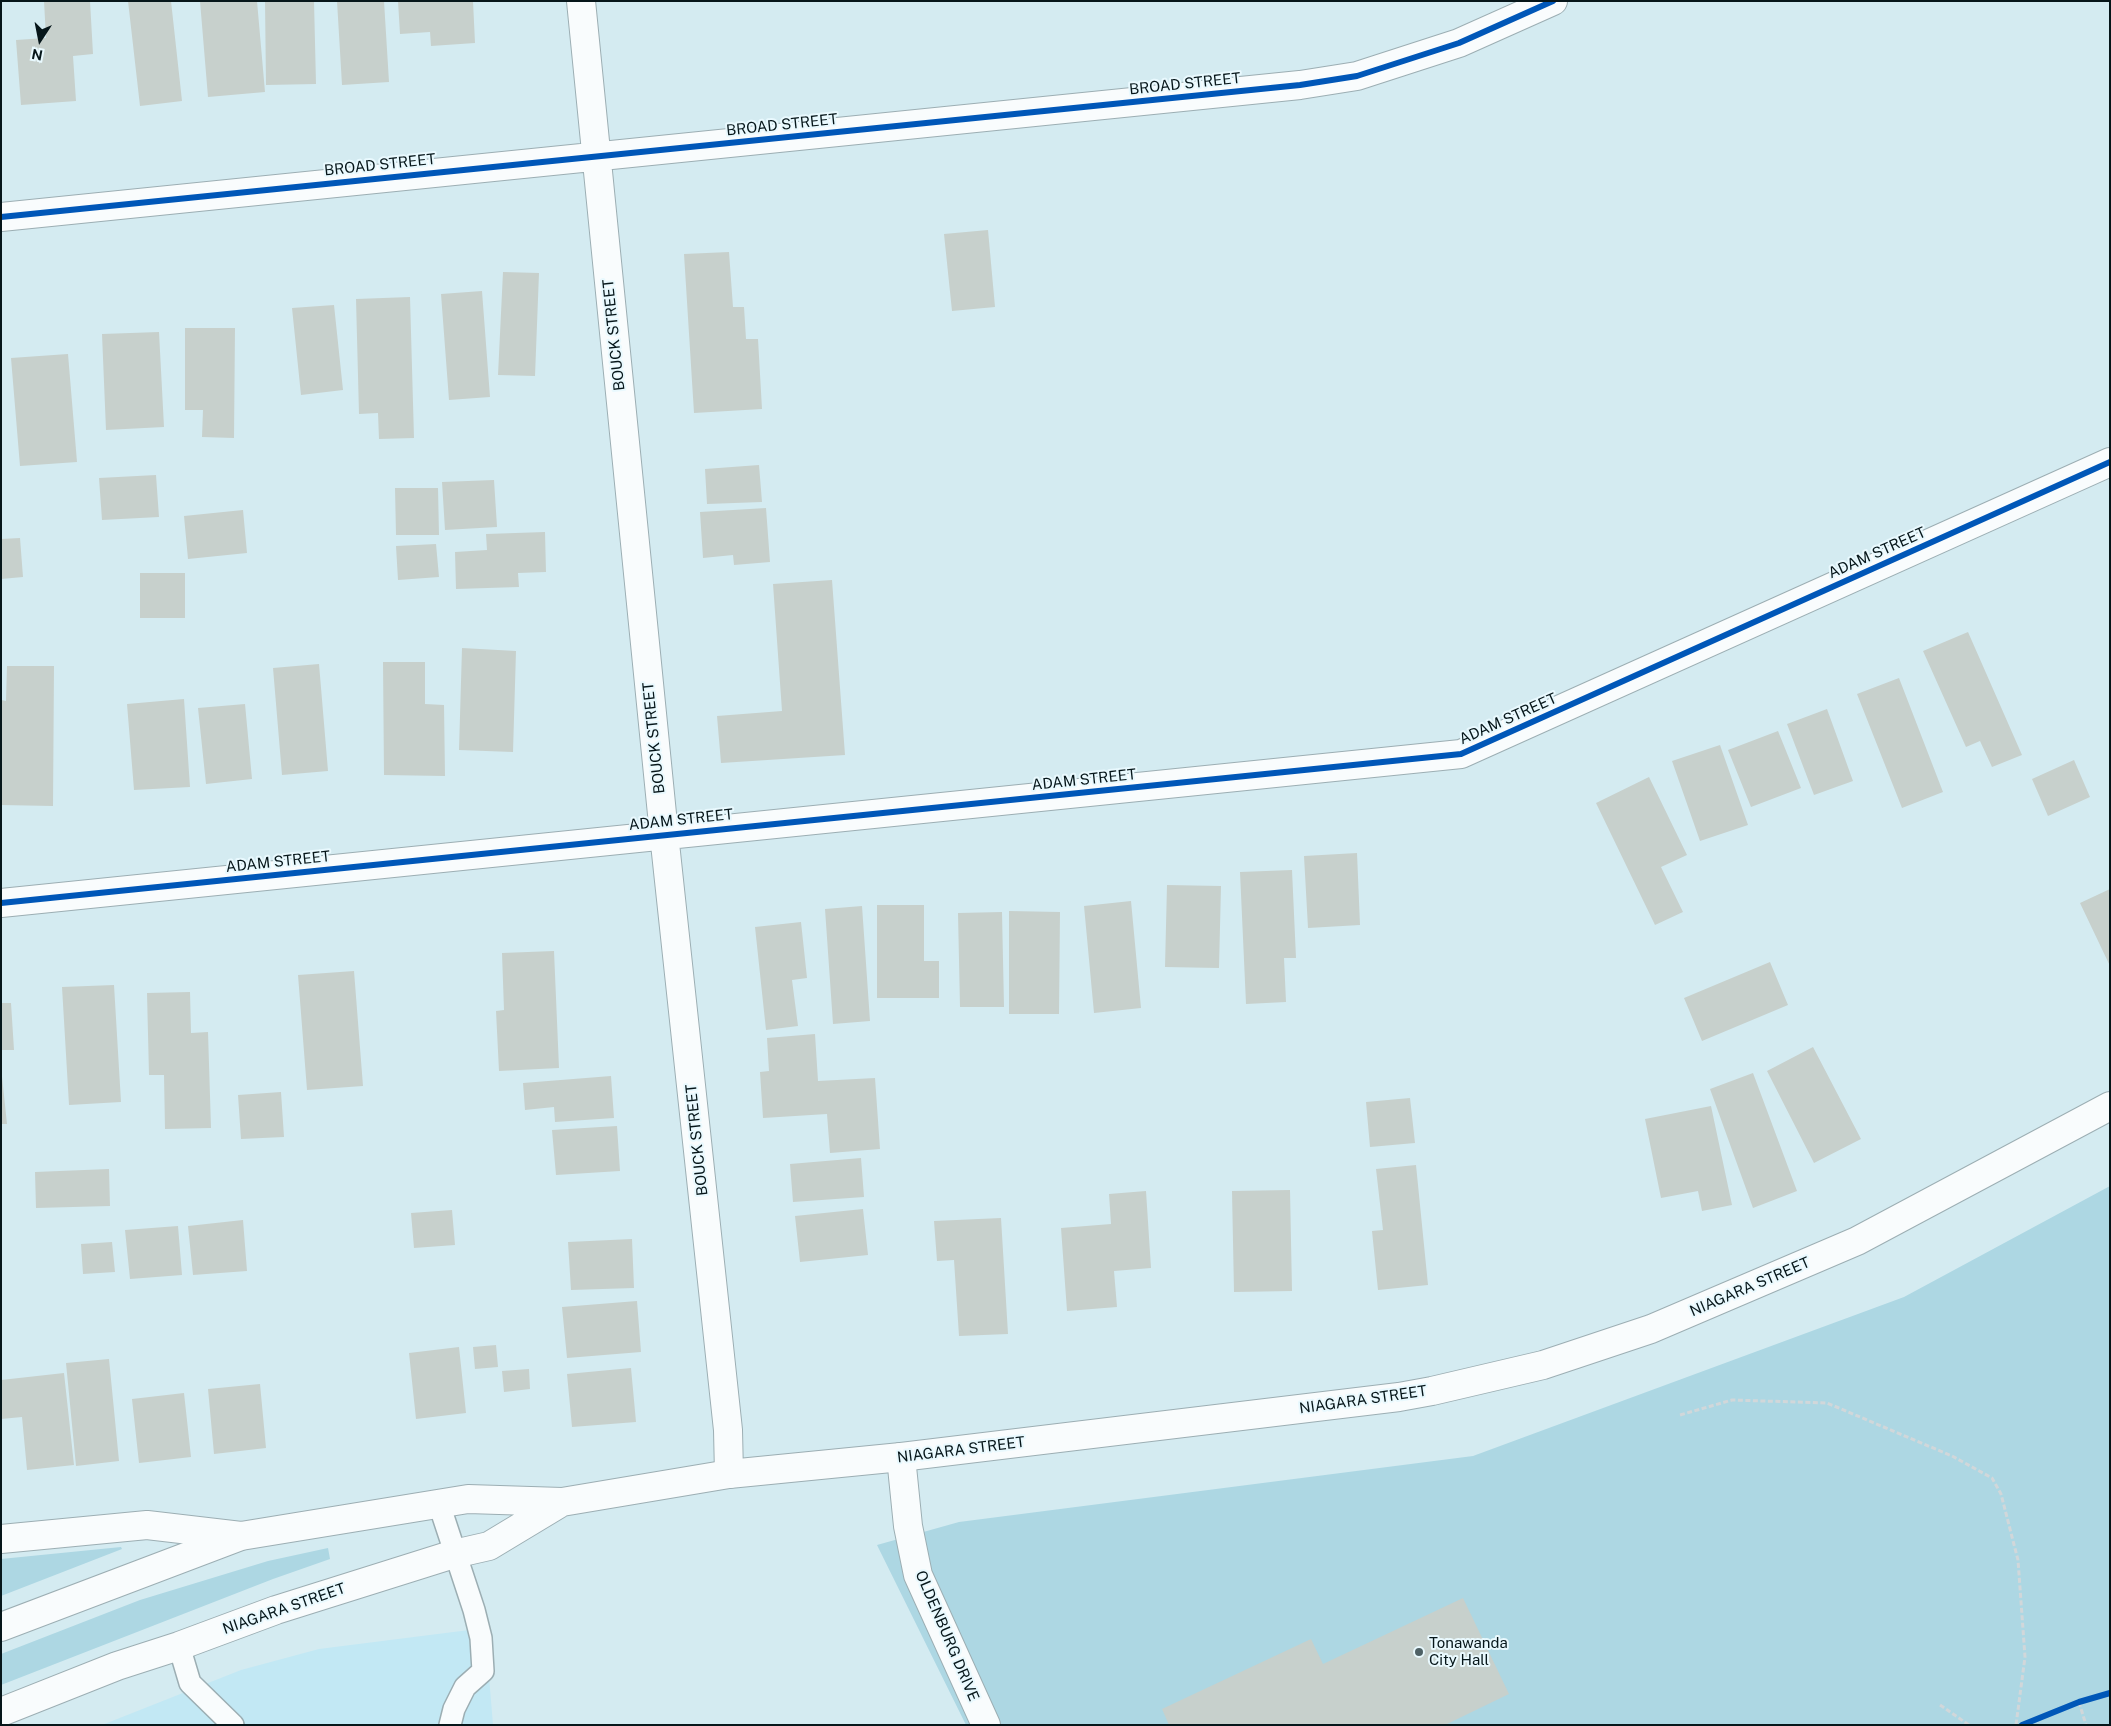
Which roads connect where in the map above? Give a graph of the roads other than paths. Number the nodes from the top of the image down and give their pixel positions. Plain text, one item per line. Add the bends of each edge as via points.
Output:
1 (581, 1) edge
2 (1553, 1) edge
3 (596, 156) junction
4 (1, 217) edge
5 (2110, 462) edge
6 (664, 834) junction
7 (1, 903) edge
8 (2110, 1106) edge
9 (901, 1457) junction
10 (729, 1474) junction
11 (562, 1502) junction
12 (439, 1504) junction
13 (241, 1536) junction
14 (1, 1539) edge
15 (454, 1554) junction
16 (1, 1627) edge
17 (179, 1646) junction
18 (1, 1712) edge
19 (233, 1725) edge
20 (450, 1725) edge
21 (986, 1725) edge

1 - 3 street, BOUCK STREET
2 - 3 street, BROAD STREET via 1459,43 1356,76 1300,85
3 - 4 street, BROAD STREET
3 - 6 street, BOUCK STREET
5 - 6 street, ADAM STREET via 1460,754
6 - 7 street, ADAM STREET
6 - 10 street, BOUCK STREET
8 - 9 street, NIAGARA STREET via 1857,1241 1651,1330 1543,1365 1399,1397
9 - 10 street, NIAGARA STREET
9 - 21 street, OLDENBURG DRIVE via 908,1526 918,1575
10 - 11 street, NIAGARA STREET
11 - 12 street, NIAGARA STREET via 468,1499
11 - 15 street, NIAGARA STREET via 489,1546
12 - 13 street, NIAGARA STREET
12 - 15 lane
13 - 14 street, NIAGARA STREET via 147,1525
13 - 16 street, NIAGARA STREET
15 - 17 street, NIAGARA STREET via 284,1607
15 - 20 lane via 479,1628 483,1671 465,1687 454,1708
17 - 18 street, NIAGARA STREET via 117,1666
17 - 19 lane via 190,1683

